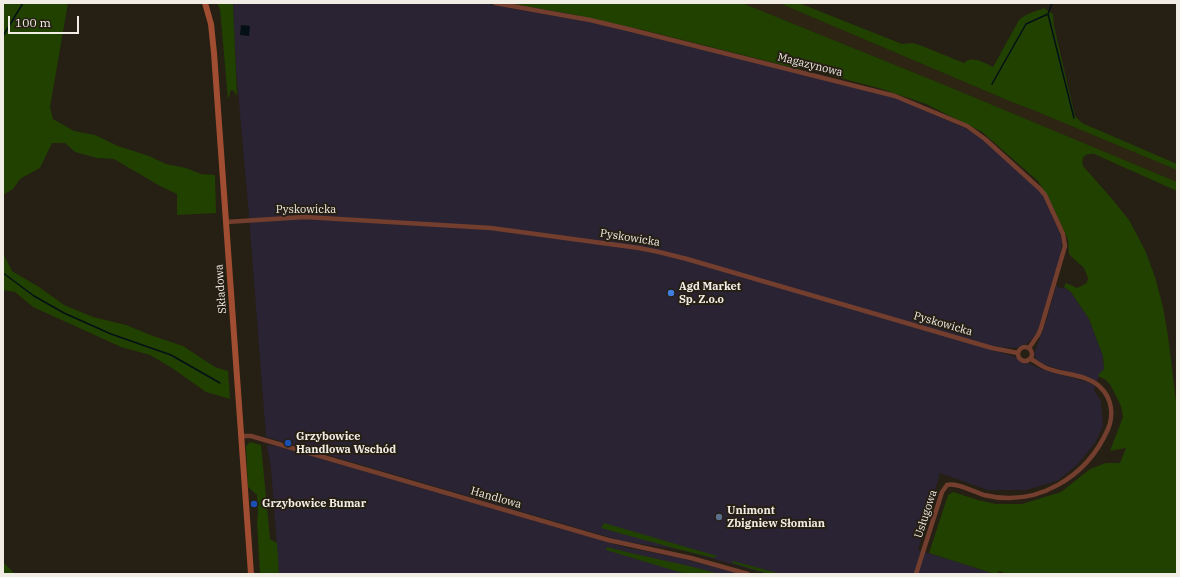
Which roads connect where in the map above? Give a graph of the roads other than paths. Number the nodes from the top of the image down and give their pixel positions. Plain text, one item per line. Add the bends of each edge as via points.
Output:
1 (205, 3) edge
2 (495, 3) edge
3 (226, 222) junction
4 (1029, 348) junction
5 (1018, 353) junction
6 (1031, 359) junction
7 (241, 436) junction
8 (251, 574) edge
9 (748, 574) edge
10 (916, 574) edge

1 - 3 main road, Składowa via 214,44
2 - 4 street, Magazynowa via 590,20 895,96 967,126 1035,183 1045,195 1063,234 1065,246 1062,258 1041,328
3 - 5 street, Pyskowicka via 306,217 491,228 639,248 687,259 988,347
3 - 7 main road, Składowa
4 - 5 street via 1022,347
4 - 6 street via 1032,353
5 - 6 street via 1022,361
6 - 10 street, Usługowa via 1044,368 1091,380 1101,387 1107,396 1111,411 1104,436 1093,455 1078,471 1060,484 1039,493 999,497 953,484 947,485 942,492
7 - 8 main road, Składowa
7 - 9 street, Handlowa via 251,436 596,537 691,558

